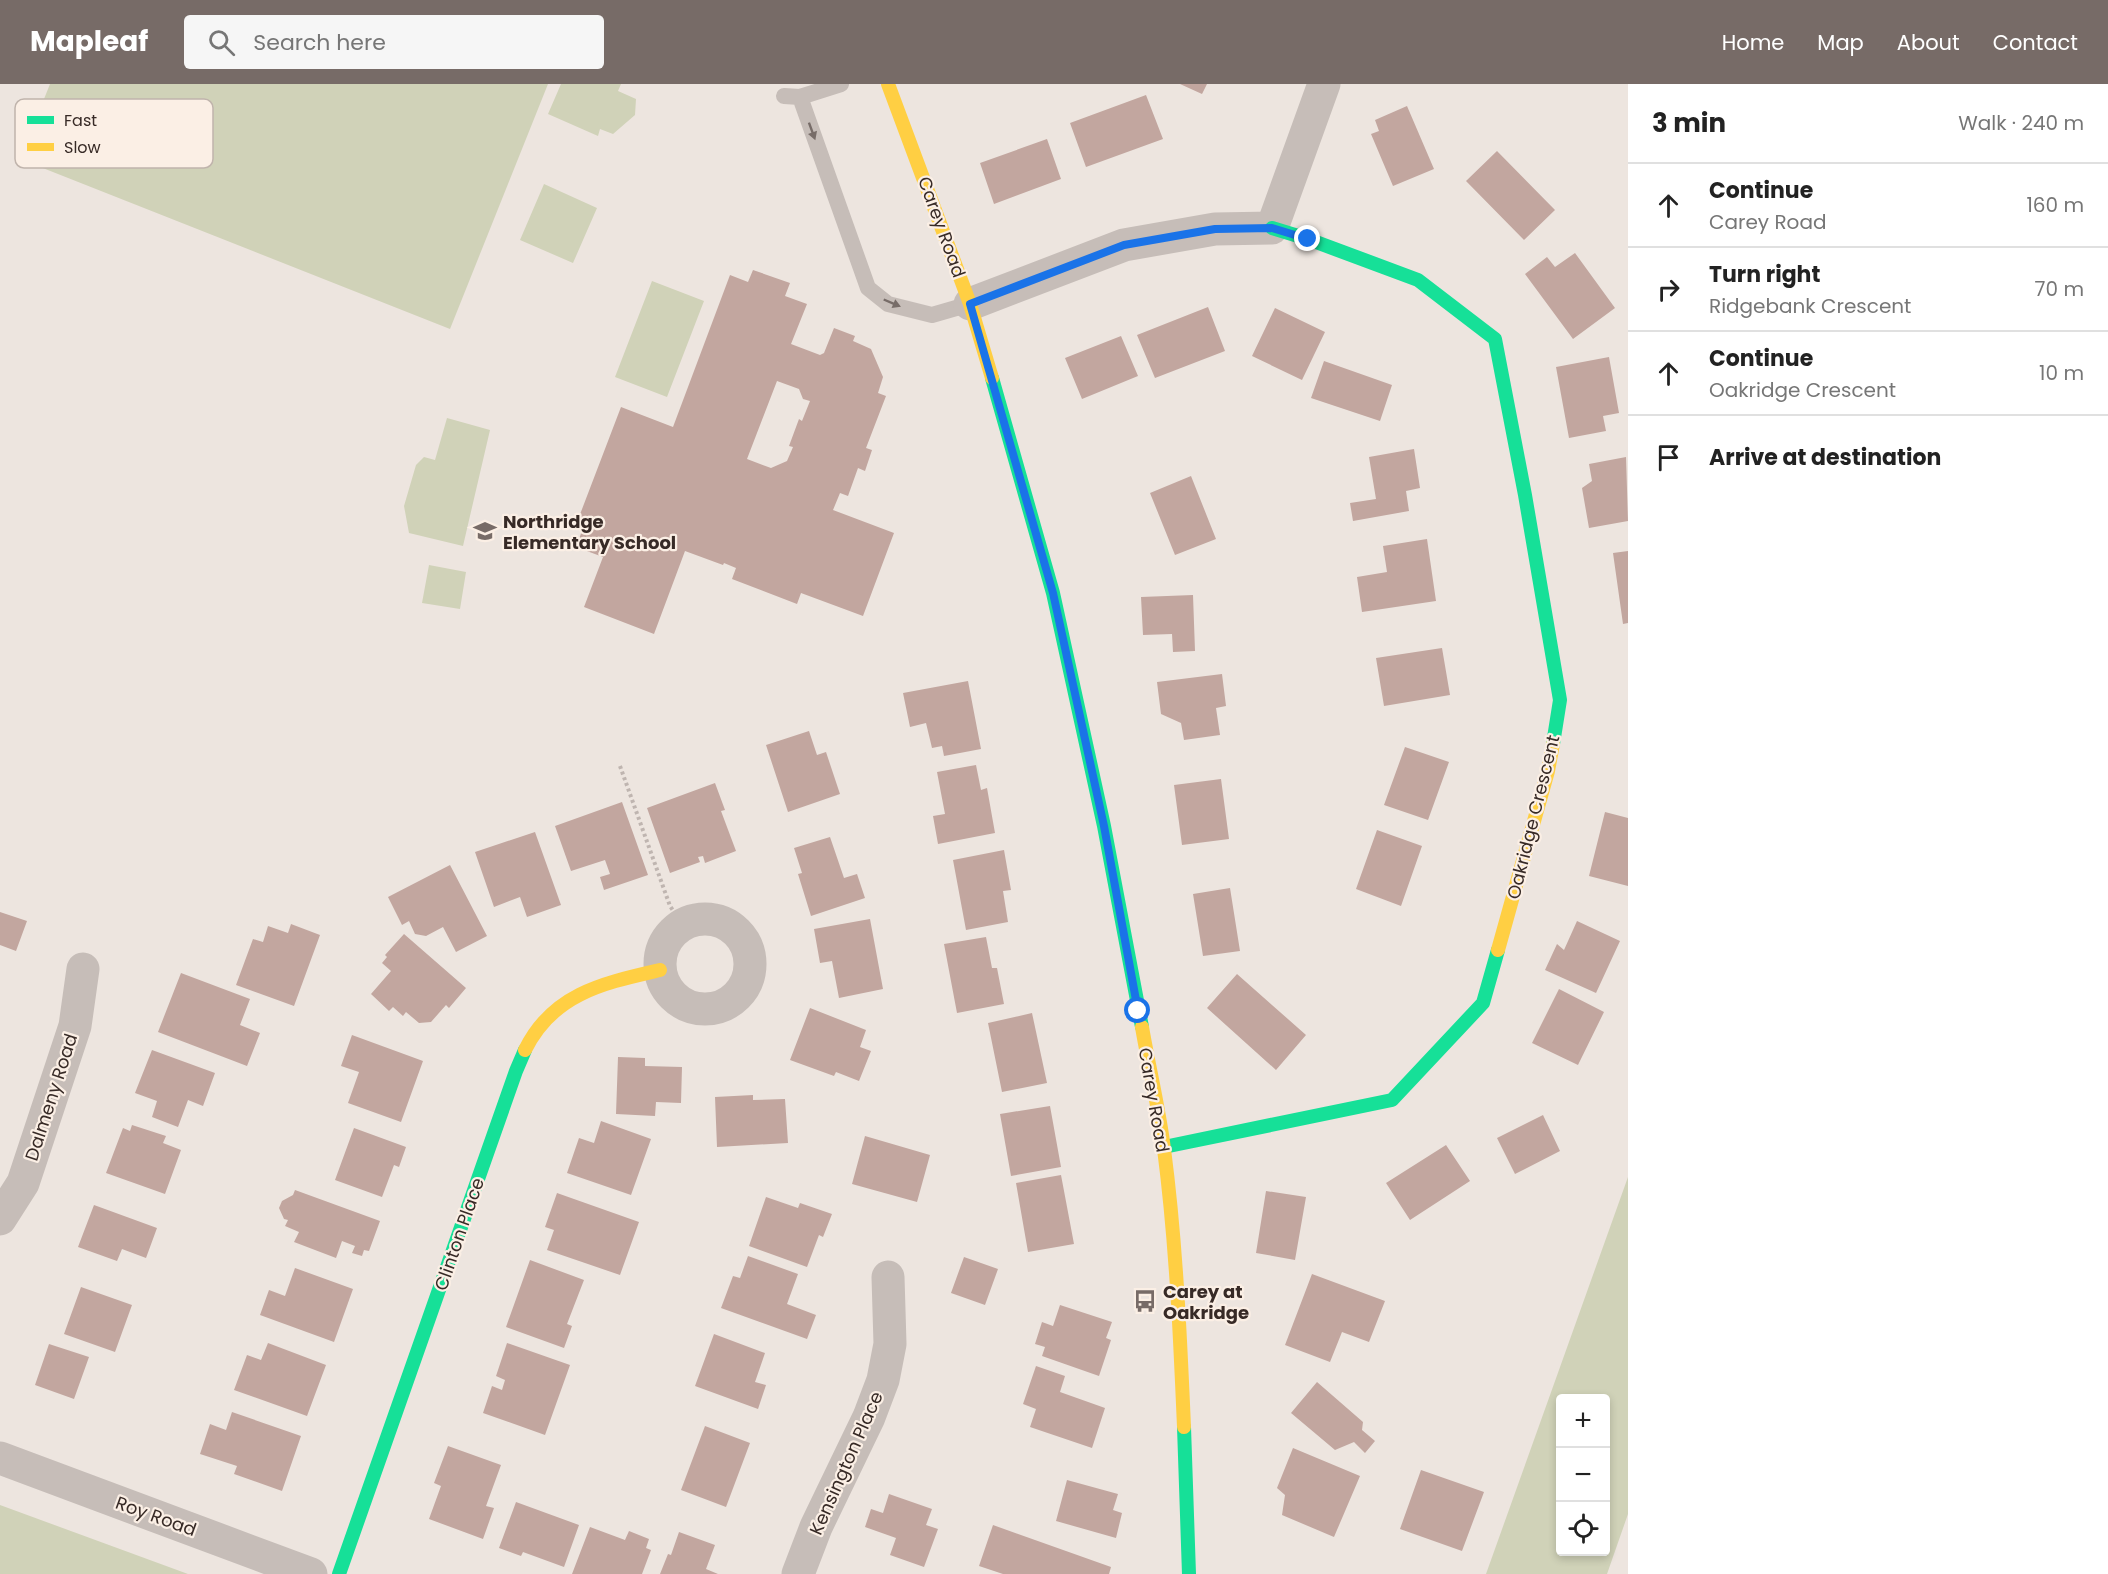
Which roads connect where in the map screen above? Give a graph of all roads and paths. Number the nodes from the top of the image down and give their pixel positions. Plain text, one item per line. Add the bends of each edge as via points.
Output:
1 (841, 84) edge
2 (888, 84) edge
3 (1324, 84) edge
4 (1272, 228) junction
5 (970, 304) junction
6 (620, 766) dead end
7 (683, 925) junction
8 (82, 969) dead end
9 (660, 970) junction
10 (1164, 1147) junction
11 (0, 1219) edge
12 (888, 1277) dead end
13 (0, 1458) edge
14 (311, 1574) edge
15 (339, 1574) edge
16 (798, 1574) edge
17 (1189, 1574) edge

1 -> 5 lane via 792,96 868,288 888,304 932,315
2 - 5 street, Carey Road
3 - 4 street
4 - 5 street via 1215,229 1124,245
4 - 10 street, Oakridge Crescent via 1418,280 1495,339 1560,700 1548,771 1483,1003 1392,1100
5 - 10 street, Carey Road via 1053,593 1104,826
6 - 7 path via 670,906
7 - 9 street via 670,936 661,952
7 - 9 street via 717,921 733,929 744,942 750,959 748,977 727,1004 693,1008 677,1000
8 - 11 street, Dalmeny Road via 75,1026 23,1183
9 - 15 street, Clinton Place via 603,984 570,998 546,1019 530,1041 516,1071
10 - 17 street, Carey Road via 1179,1303
12 - 16 street, Kensington Place via 890,1344 883,1380
13 - 14 street, Roy Road

